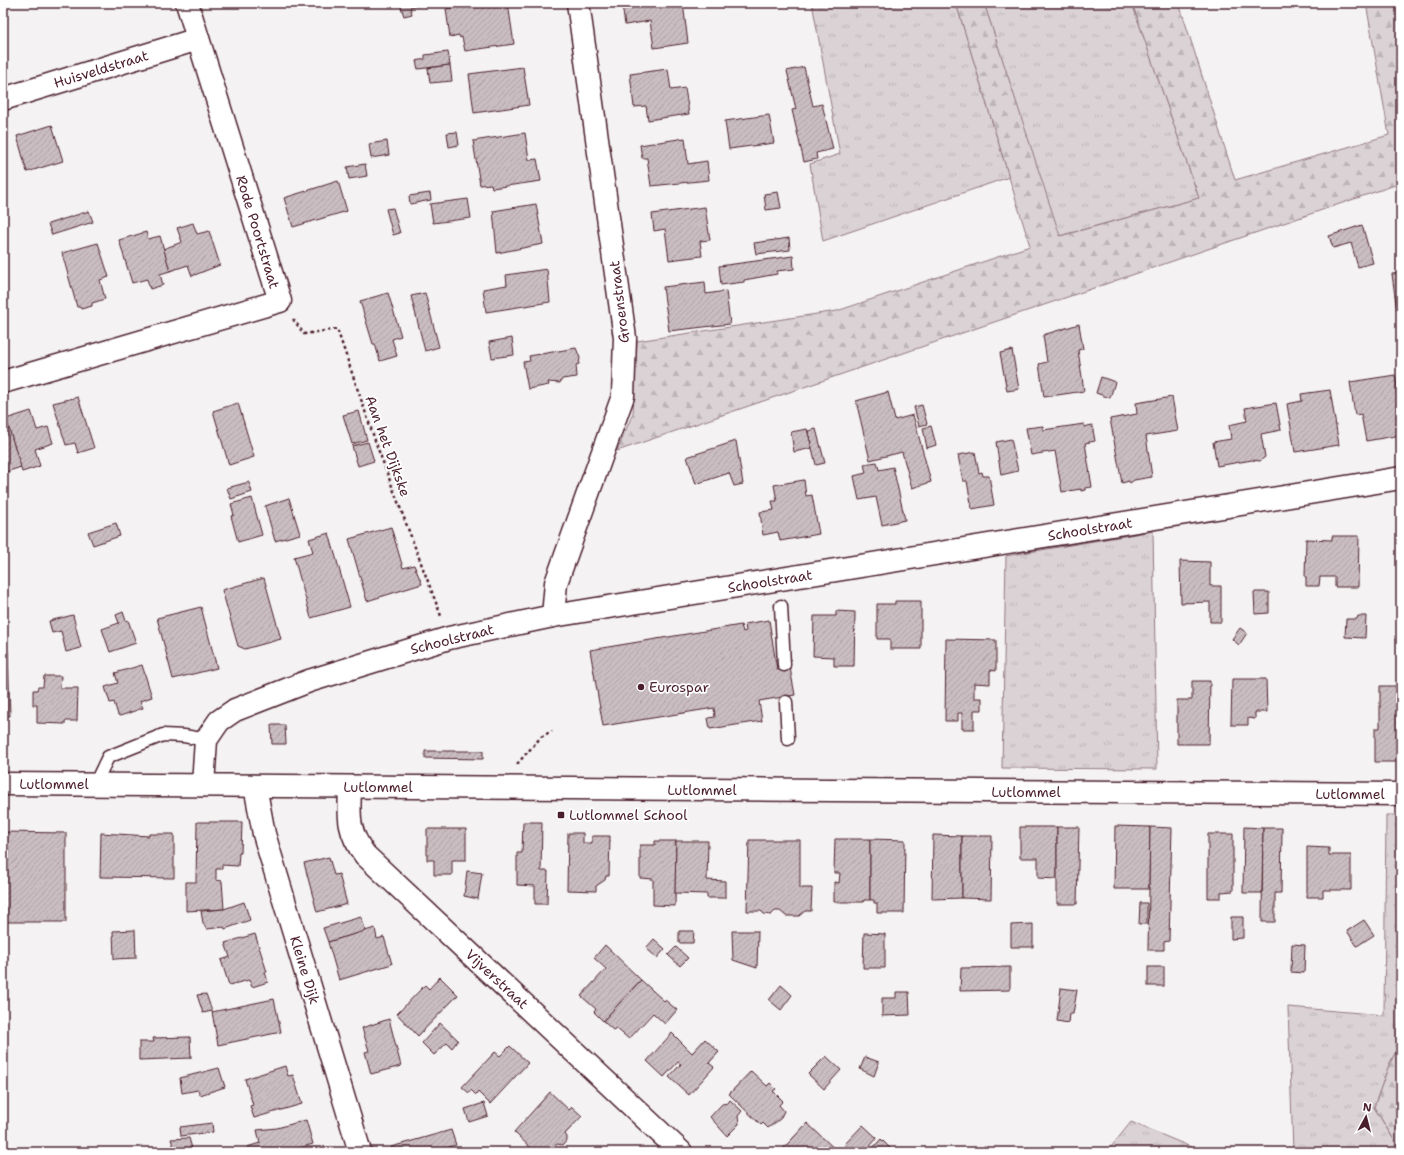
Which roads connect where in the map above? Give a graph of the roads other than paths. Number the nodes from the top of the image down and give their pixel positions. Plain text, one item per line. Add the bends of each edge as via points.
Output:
1 (187, 3) edge
2 (578, 3) edge
3 (198, 39) junction
4 (3, 99) edge
5 (3, 382) edge
6 (1401, 478) edge
7 (781, 606) dead end
8 (553, 616) junction
9 (784, 665) dead end
10 (786, 702) dead end
11 (788, 739) dead end
12 (206, 740) junction
13 (3, 784) edge
14 (95, 784) junction
15 (203, 785) junction
16 (255, 786) junction
17 (350, 787) junction
18 (1401, 794) edge
19 (360, 1152) edge
20 (681, 1152) edge

1 - 3 street, Rode Poortstraat
2 - 8 street, Groenstraat via 625,338 623,396 556,583
3 - 4 street, Huisveldstraat
3 - 5 street, Rode Poortstraat via 280,301
6 - 8 street, Schoolstraat
7 - 9 lane
8 - 12 street, Schoolstraat via 449,638 309,682 235,710 219,721
10 - 11 lane
12 - 14 lane via 163,735 108,757
12 - 15 street
13 - 14 street, Lutlommel
14 - 15 street, Lutlommel
15 - 16 street, Lutlommel
16 - 17 street, Lutlommel
16 - 19 street, Kleine Dijk via 264,834
17 - 18 street, Lutlommel
17 - 20 street, Vijverstraat via 350,829 355,842 365,855

